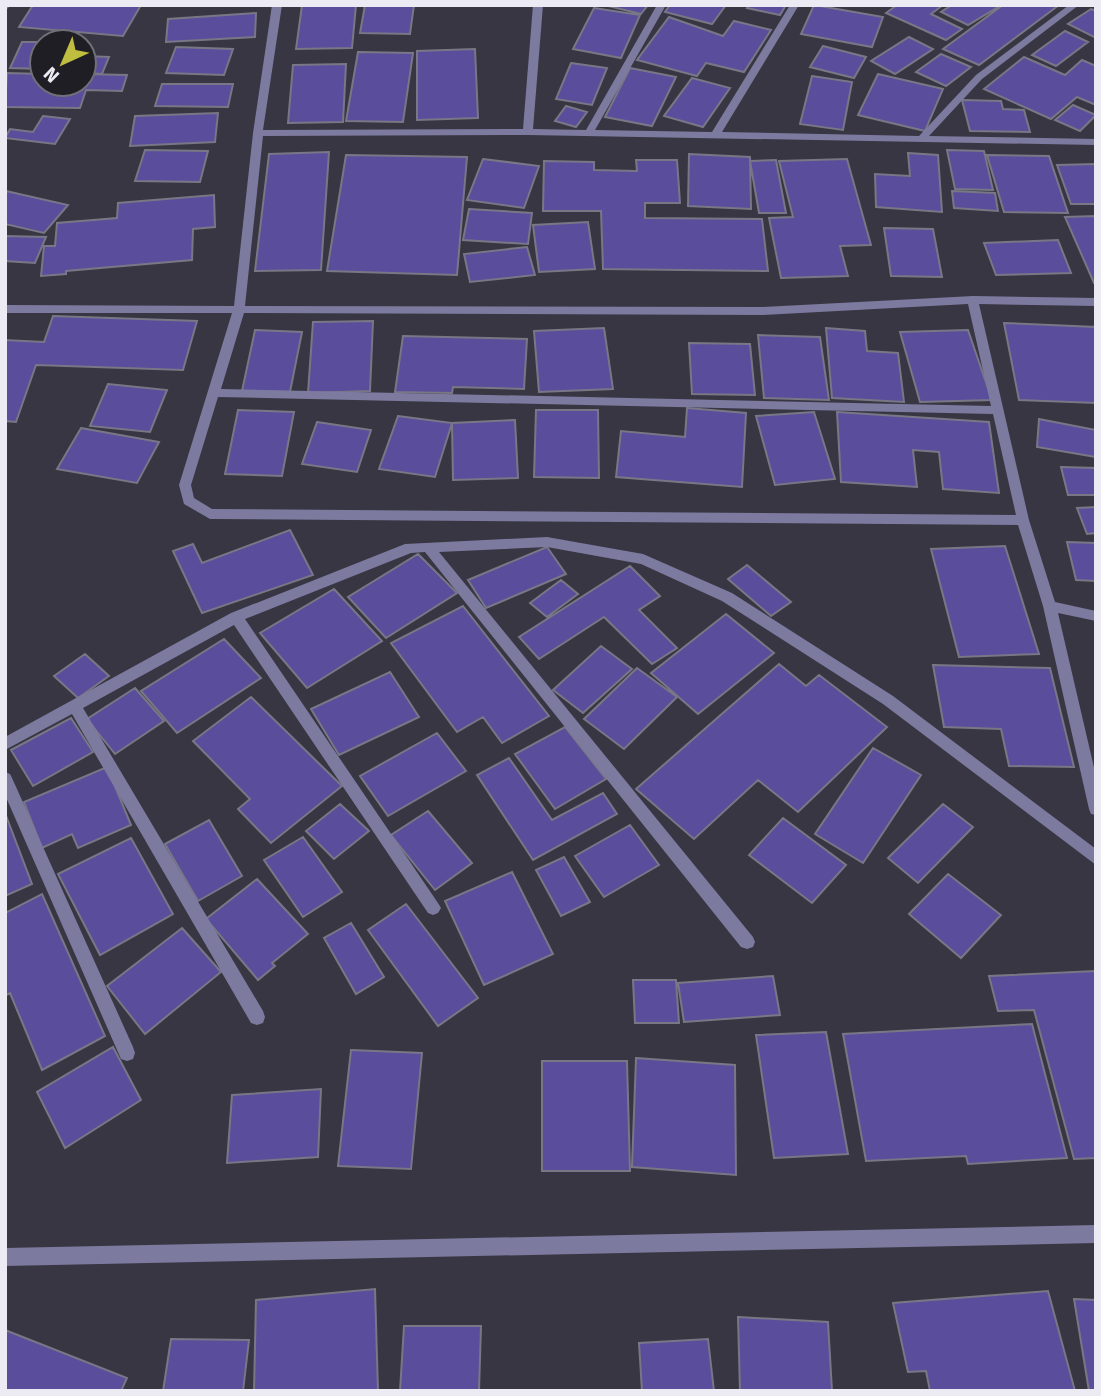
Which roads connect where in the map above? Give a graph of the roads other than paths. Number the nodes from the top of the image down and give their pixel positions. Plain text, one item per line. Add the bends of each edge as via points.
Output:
1 (277, 5) edge
2 (538, 5) edge
3 (662, 5) edge
4 (795, 5) edge
5 (1075, 5) edge
6 (590, 131) junction
7 (528, 132) junction
8 (257, 133) junction
9 (714, 137) junction
10 (923, 137) junction
11 (1096, 142) edge
12 (974, 300) junction
13 (1096, 302) edge
14 (5, 309) edge
15 (239, 310) junction
16 (213, 393) junction
17 (998, 410) junction
18 (1023, 520) junction
19 (428, 547) junction
20 (1050, 606) junction
21 (1096, 616) edge
22 (236, 617) junction
23 (75, 707) junction
24 (5, 744) edge
25 (5, 778) edge
26 (1096, 809) edge
27 (1096, 858) edge
28 (433, 908) dead end
29 (747, 942) dead end
30 (257, 1017) dead end
31 (127, 1053) dead end
32 (1096, 1234) edge
33 (5, 1257) edge

1 - 8 street
2 - 7 street
3 - 6 street
4 - 9 street
5 - 10 street via 979,77
6 - 7 street
6 - 9 street
7 - 8 street
8 - 15 street
9 - 10 street
10 - 11 street
12 - 13 street
12 - 15 street via 763,311
12 - 17 street
14 - 15 street
15 - 16 street
16 - 17 street
16 - 18 street via 185,485 188,501 210,514
17 - 18 street
18 - 20 street
19 - 22 street via 410,548
19 - 27 street via 547,541 643,559 727,597 888,700
19 - 29 street
20 - 21 street
20 - 26 street
22 - 23 street
22 - 28 street
23 - 24 street
23 - 30 street
25 - 31 street
32 - 33 street

